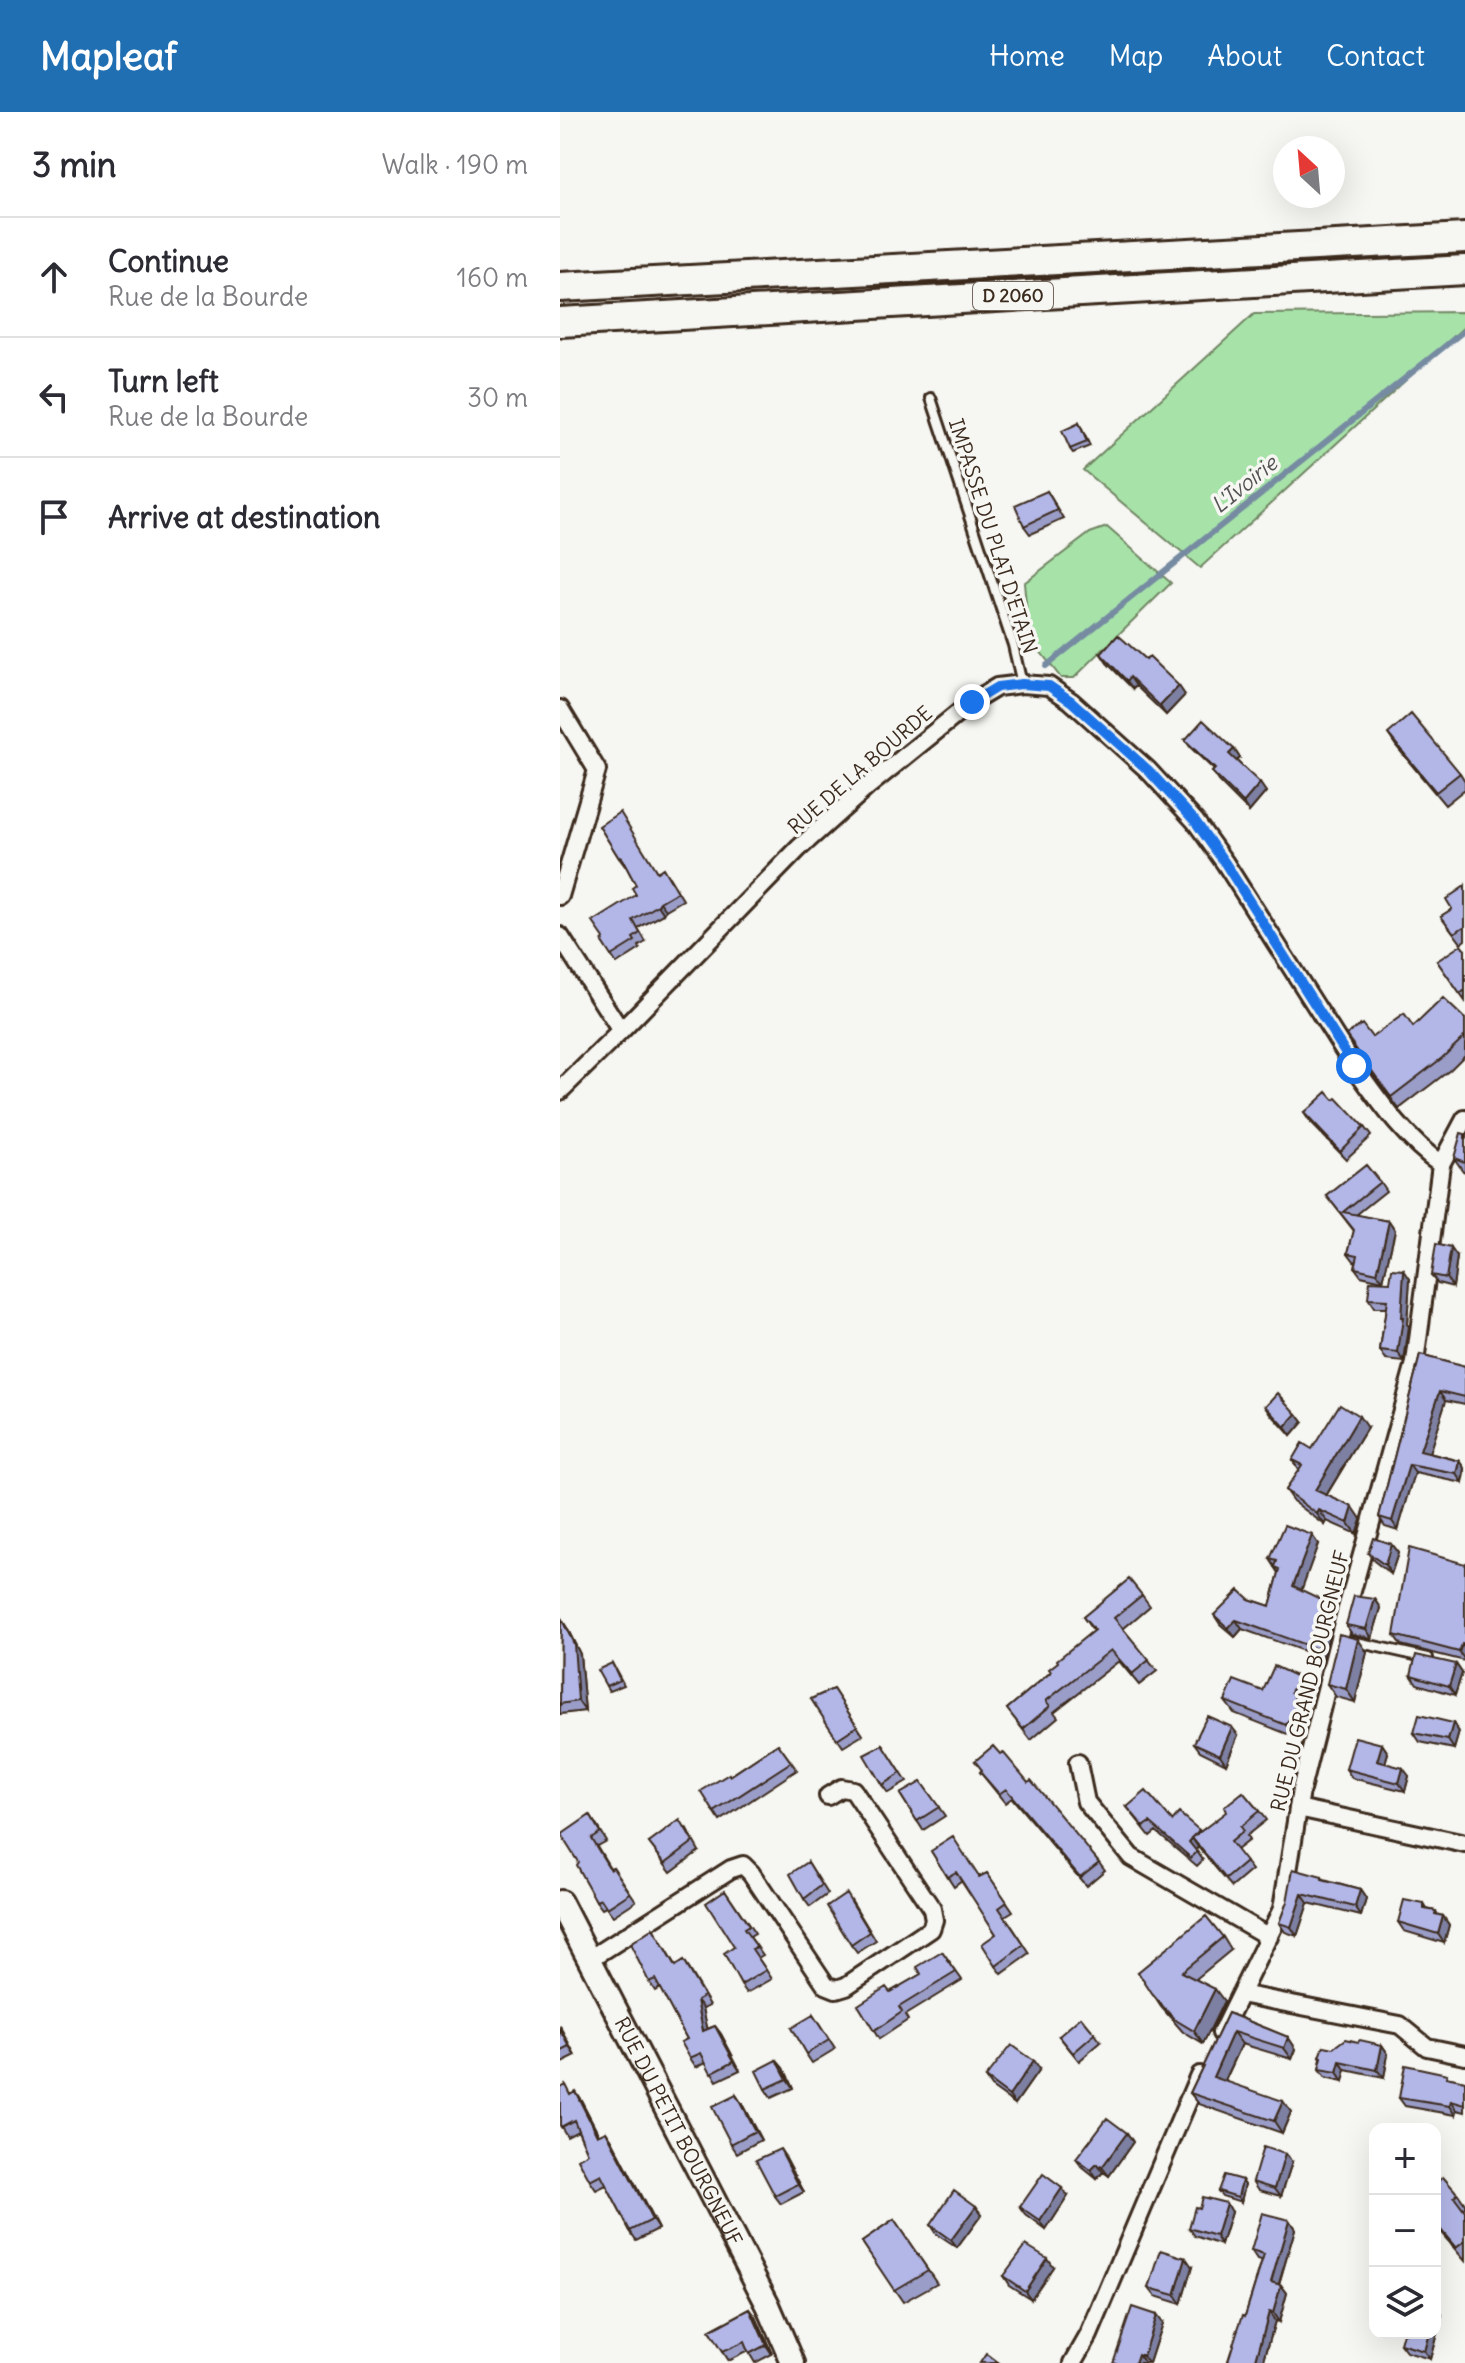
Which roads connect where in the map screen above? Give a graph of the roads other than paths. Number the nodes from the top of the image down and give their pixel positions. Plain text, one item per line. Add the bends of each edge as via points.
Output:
1 (1465, 238) edge
2 (1465, 270) edge
3 (560, 287) edge
4 (560, 322) edge
5 (931, 398) dead end
6 (1022, 684) junction
7 (560, 709) edge
8 (560, 896) edge
9 (560, 936) edge
10 (621, 1031) junction
11 (560, 1091) edge
12 (1465, 1119) edge
13 (1441, 1164) junction
14 (1339, 1638) junction
15 (1430, 1659) edge
16 (1078, 1763) dead end
17 (828, 1796) dead end
18 (1298, 1808) junction
19 (1465, 1844) edge
20 (560, 1902) edge
21 (1269, 1937) junction
22 (590, 1959) junction
23 (1240, 1994) junction
24 (1465, 2055) edge
25 (793, 2363) edge
26 (1073, 2363) edge

1 - 3 highway, D 2060
2 - 4 highway, D 2060
5 - 6 lane, IMPASSE DU PLAT D'ETAIN
6 - 10 street, RUE DE LA BOURDE via 997,687 972,702 867,787 799,848
6 - 13 street, RUE DE LA BOURDE via 1049,686 1071,701 1195,821 1377,1098 1408,1137
7 - 8 street via 597,770
9 - 10 street
10 - 11 street
12 - 13 street, RUE DU GRAND BOURGNEUF
13 - 14 street, RUE DU GRAND BOURGNEUF via 1415,1363
14 - 15 lane
14 - 18 street, RUE DU GRAND BOURGNEUF
16 - 21 street via 1086,1802 1131,1857
17 - 22 street via 841,1788 853,1790 932,1909 931,1929 836,1989 826,1985 743,1865
18 - 19 street
18 - 21 street, RUE DU GRAND BOURGNEUF via 1282,1909
20 - 22 street, RUE DU PETIT BOURGNEUF
21 - 23 street, RUE DU GRAND BOURGNEUF
22 - 25 street, RUE DU PETIT BOURGNEUF
23 - 24 street via 1400,2025 1427,2047
23 - 26 street, RUE DU GRAND BOURGNEUF

